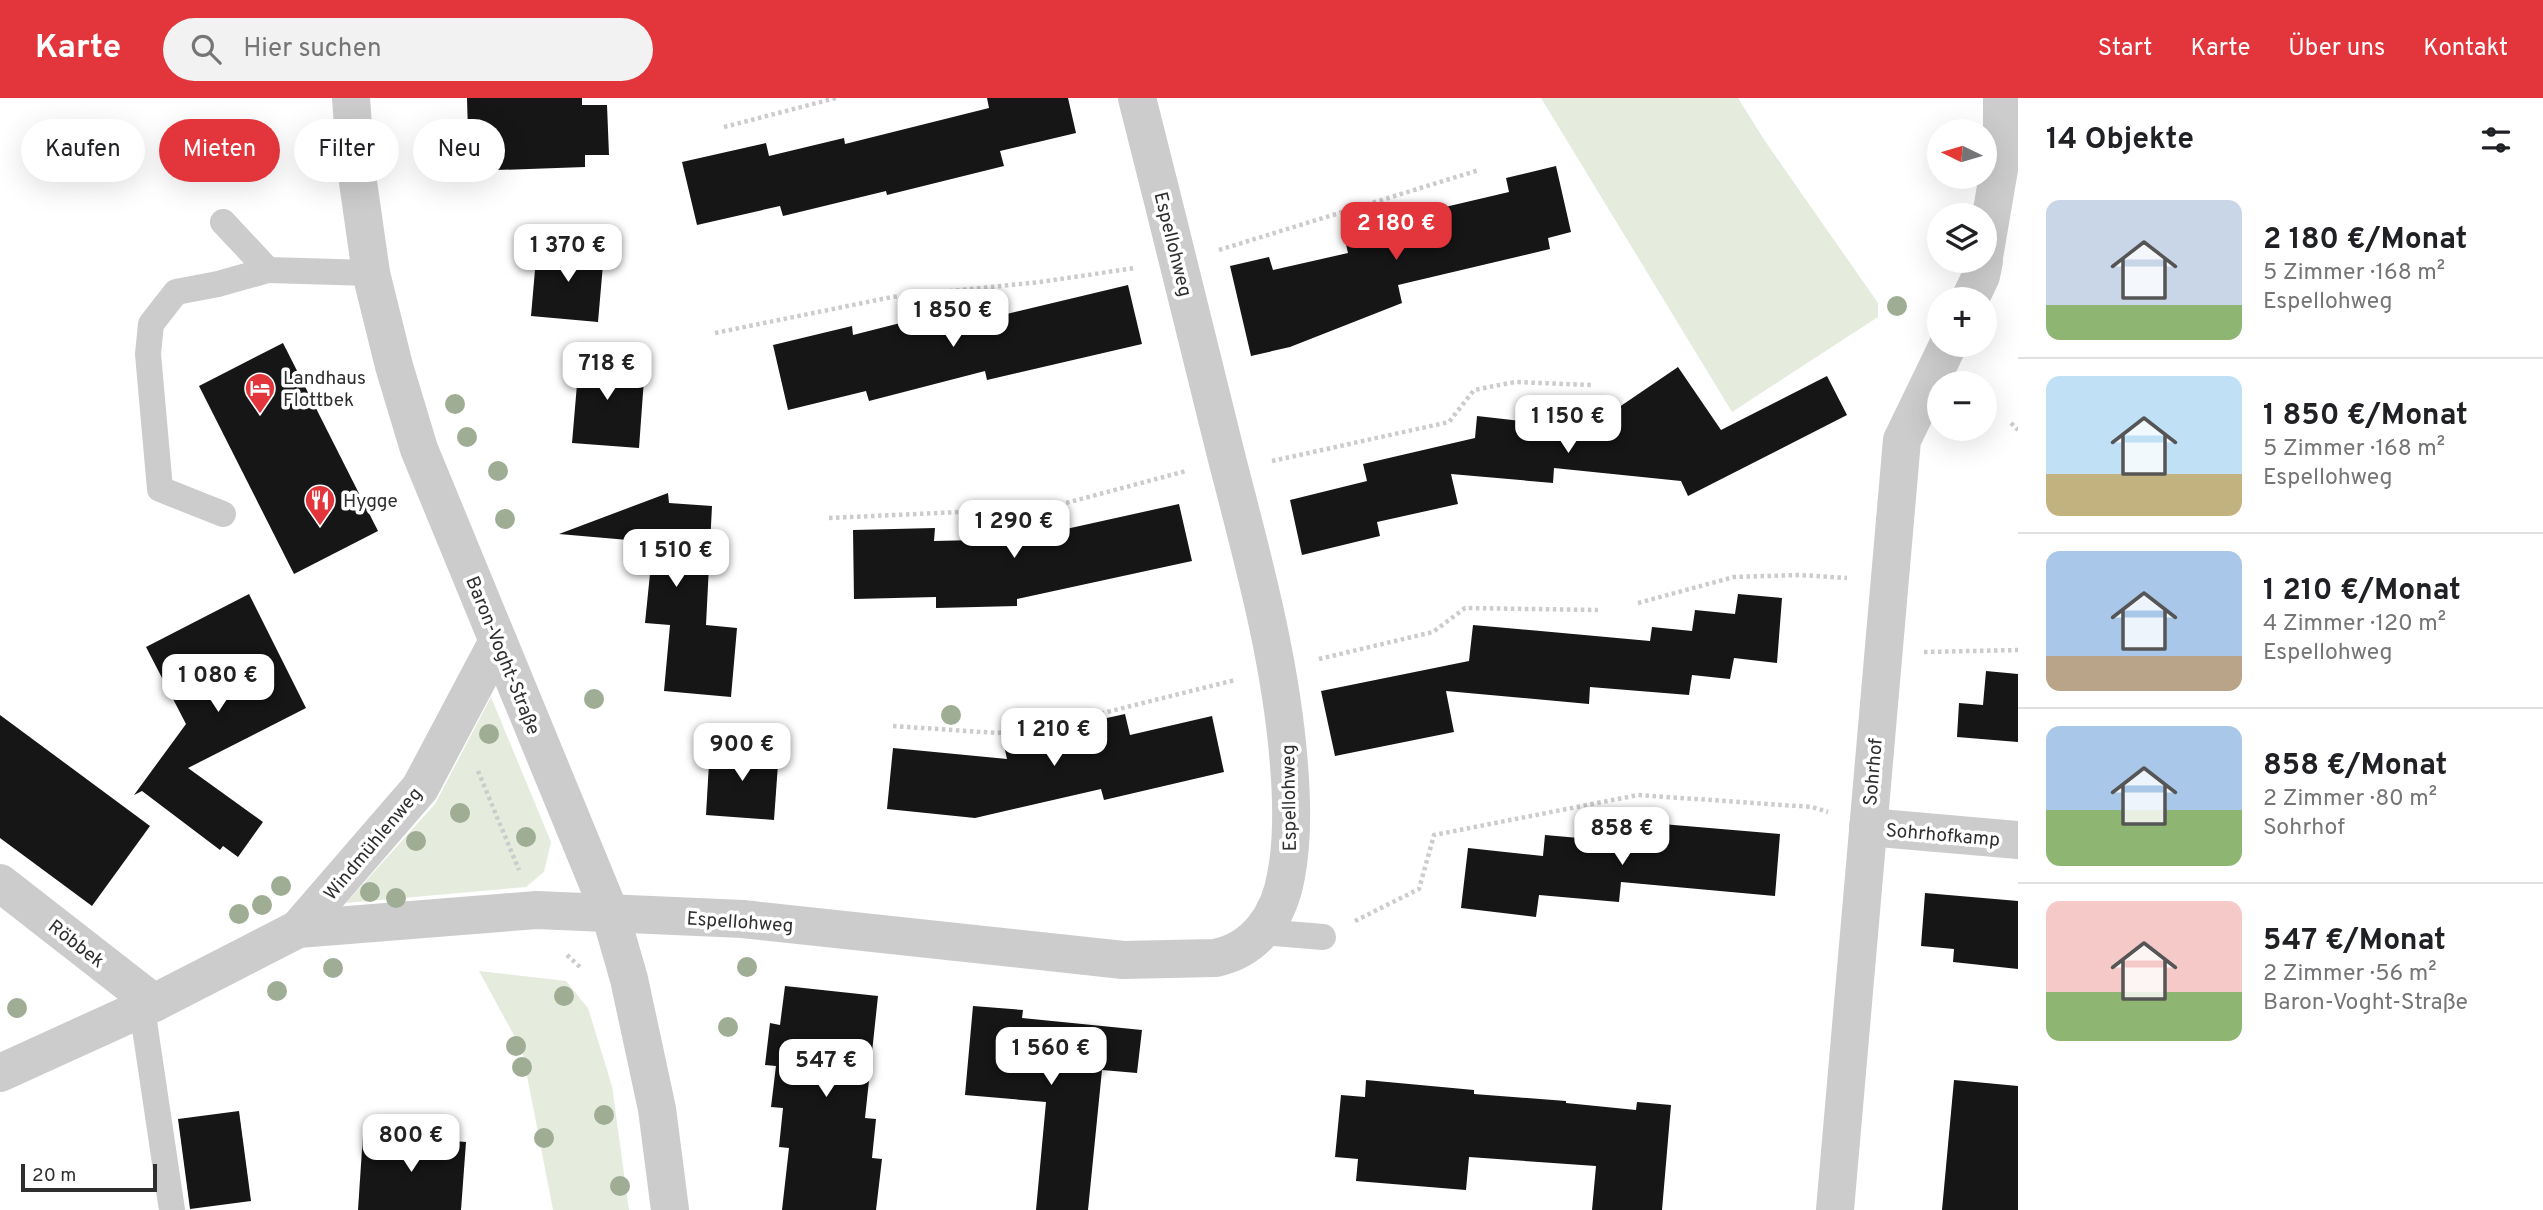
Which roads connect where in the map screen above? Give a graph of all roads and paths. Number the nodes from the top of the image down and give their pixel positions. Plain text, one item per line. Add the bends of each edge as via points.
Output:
1 (351, 98) edge
2 (836, 98) edge
3 (1137, 98) edge
4 (2002, 98) edge
5 (724, 127) dead end
6 (1479, 170) dead end
7 (1993, 203) edge
8 (223, 222) dead end
9 (1179, 262) junction
10 (268, 270) junction
11 (371, 273) junction
12 (715, 334) dead end
13 (1942, 357) edge
14 (1591, 385) dead end
15 (2011, 423) dead end
16 (2018, 430) edge
17 (1229, 465) junction
18 (223, 514) dead end
19 (829, 517) dead end
20 (1888, 581) junction
21 (1638, 603) dead end
22 (498, 641) junction
23 (2018, 650) edge
24 (1882, 653) junction
25 (475, 762) dead end
26 (1868, 827) junction
27 (2018, 840) edge
28 (521, 875) dead end
29 (0, 883) edge
30 (610, 914) junction
31 (298, 929) junction
32 (1262, 932) junction
33 (1323, 937) joint
34 (148, 1006) junction
35 (0, 1073) edge
36 (172, 1210) edge
37 (670, 1210) edge
38 (1835, 1210) edge

1 - 11 street, Baron-Voght-Straße
2 - 5 path
3 - 9 street, Espellohweg
4 - 7 street via 2002,152
6 - 9 path
8 - 10 lane
9 - 12 path via 892,297
9 - 17 street, Espellohweg
10 - 11 lane
10 - 18 lane via 176,292 151,324 148,354 160,489
11 - 22 street, Baron-Voght-Straße via 419,449
13 - 20 street, Sohrhof via 1902,440
14 - 17 path via 1515,382 1474,390 1449,422
15 - 16 path
17 - 19 path via 1047,508
17 - 32 street, Espellohweg via 1268,621 1287,734 1291,836 1286,877
20 - 21 path via 1800,575 1734,577
20 - 24 street, Sohrhof
22 - 30 street, Baron-Voght-Straße
22 - 31 street, Windmühlenweg via 420,788
23 - 24 path
24 - 26 street, Sohrhof
25 - 28 path
26 - 27 street, Sohrhofkamp
26 - 33 path via 1812,807 1638,795 1448,832 1434,835 1419,889
26 - 38 street, Sohrhof
29 - 34 street, Röbbek
30 - 31 street, Windmühlenweg via 537,910
30 - 32 street, Espellohweg via 743,919 1123,960 1215,958 1240,950
30 - 37 street, Baron-Voght-Straße via 657,1109
31 - 34 street, Windmühlenweg
32 - 33 lane
34 - 35 street, Windmühlenweg
34 - 36 lane

